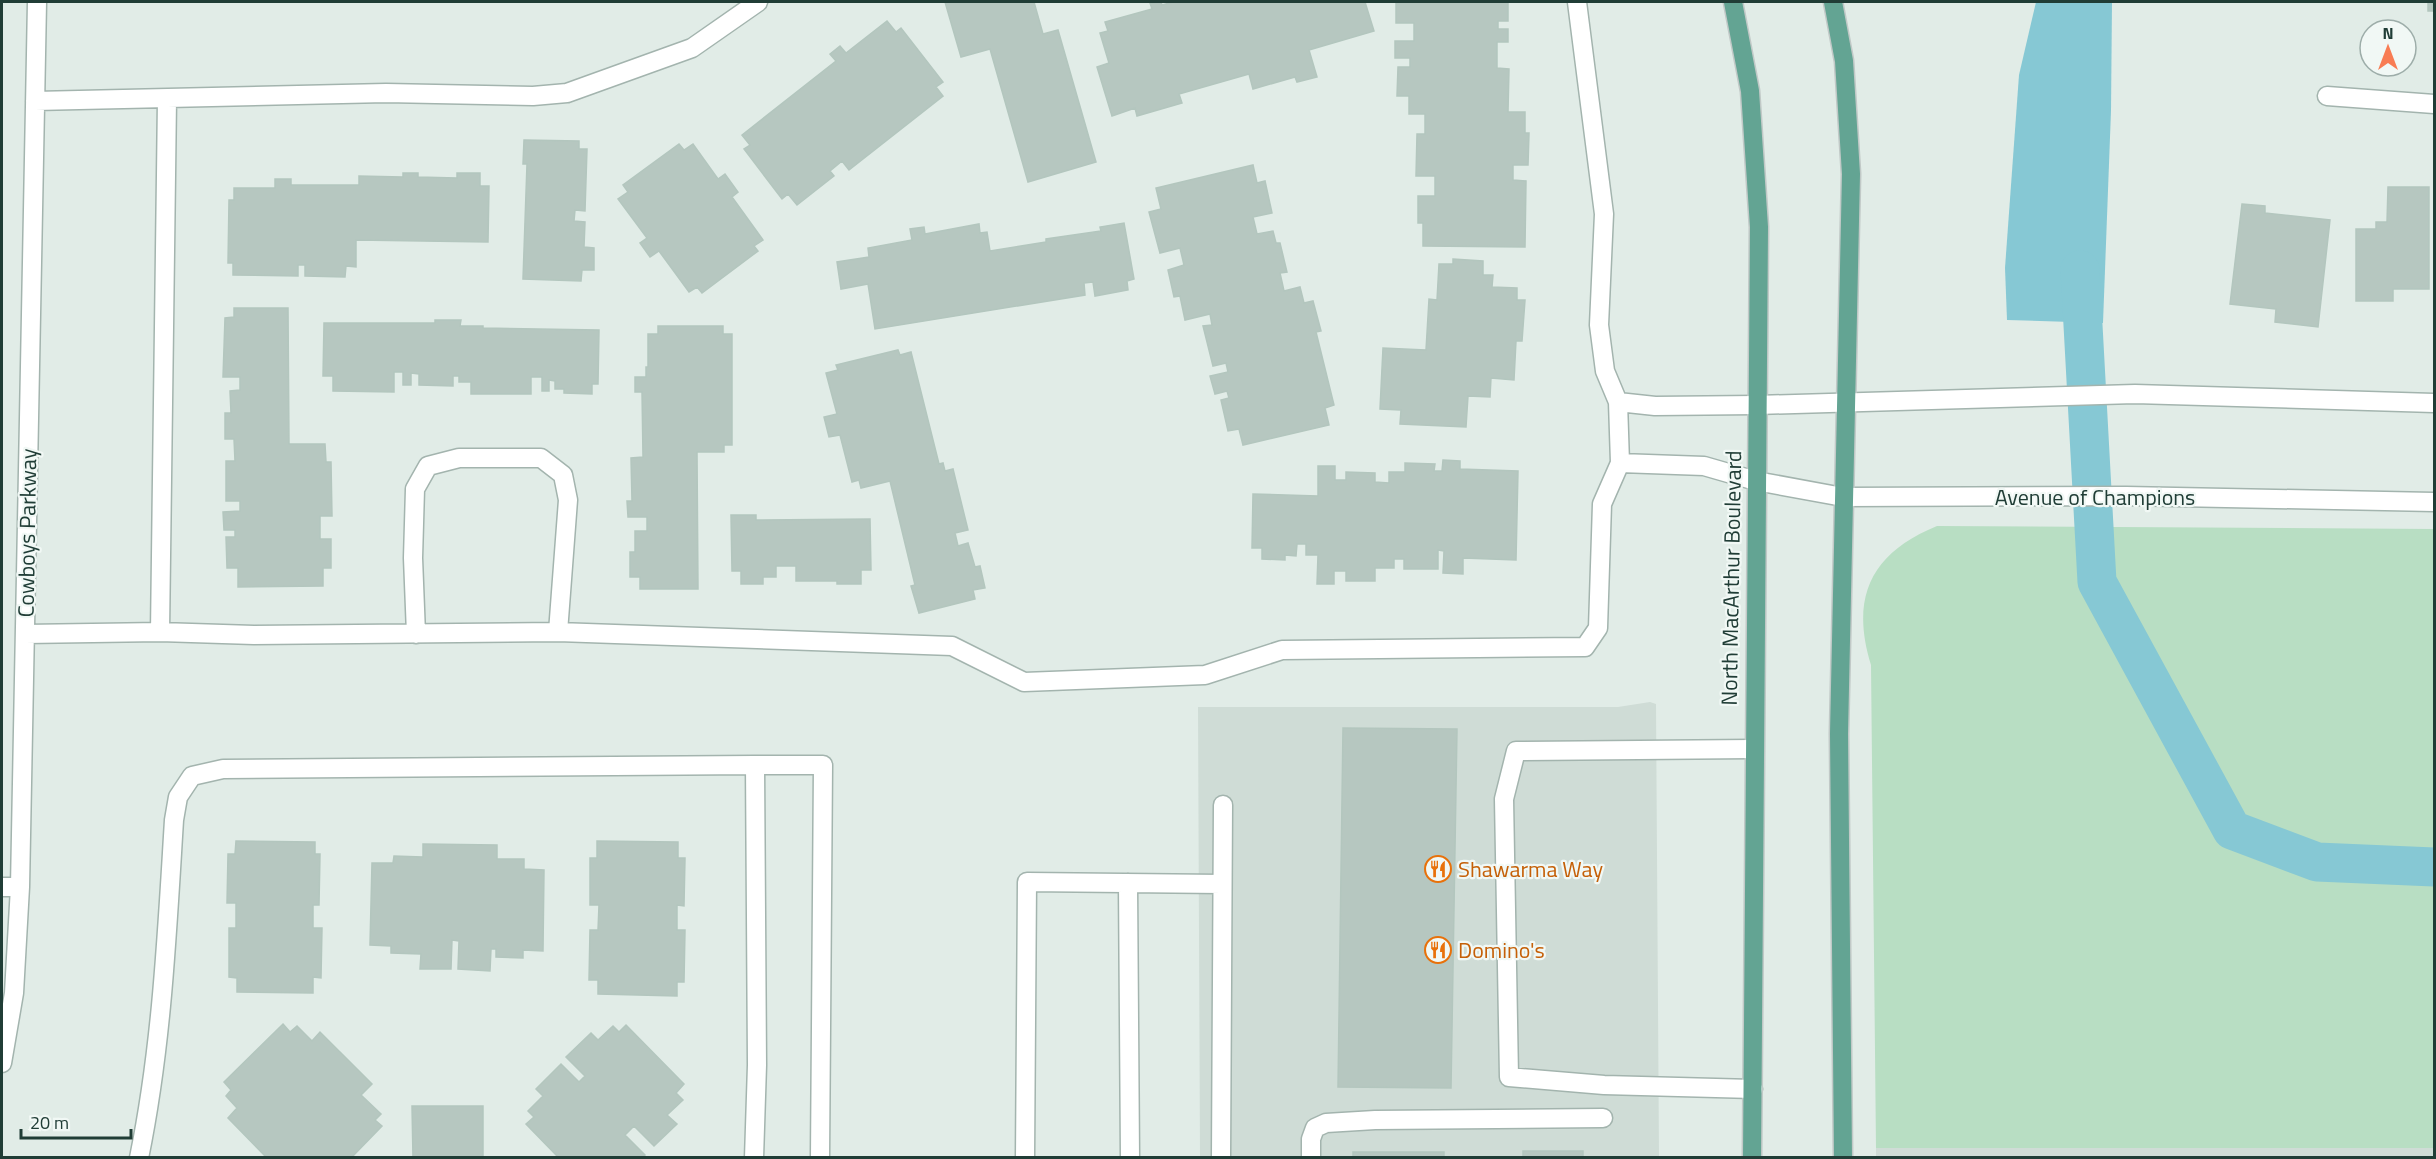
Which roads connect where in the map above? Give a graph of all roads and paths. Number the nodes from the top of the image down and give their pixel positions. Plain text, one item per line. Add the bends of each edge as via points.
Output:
1 (37, 2) edge
2 (758, 2) edge
3 (1577, 2) edge
4 (1733, 2) edge
5 (1833, 2) edge
6 (2327, 96) dead end
7 (167, 99) junction
8 (35, 100) junction
9 (2434, 105) edge
10 (1618, 402) junction
11 (1846, 402) junction
12 (2434, 403) edge
13 (1757, 405) junction
14 (1620, 463) junction
15 (1756, 481) junction
16 (1843, 497) junction
17 (2434, 502) edge
18 (160, 632) junction
19 (558, 632) junction
20 (25, 634) junction
21 (416, 634) junction
22 (1753, 749) junction
23 (755, 765) junction
24 (1223, 805) dead end
25 (1128, 883) junction
26 (1222, 884) junction
27 (2, 887) edge
28 (20, 887) junction
29 (2, 1063) edge
30 (1753, 1089) junction
31 (1603, 1118) dead end
32 (139, 1158) edge
33 (754, 1158) edge
34 (820, 1158) edge
35 (1025, 1158) edge
36 (1130, 1158) edge
37 (1221, 1158) edge
38 (1311, 1158) edge
39 (1752, 1158) edge
40 (1843, 1158) edge

1 - 8 street, Cowboys Parkway
2 - 7 street via 692,48 567,93
3 - 10 street via 1604,213 1599,325 1605,371
4 - 13 main road, North MacArthur Boulevard via 1750,91 1759,227
5 - 11 main road via 1844,61 1851,174
6 - 9 street
7 - 8 street
7 - 18 street
8 - 20 street, Cowboys Parkway
10 - 13 street via 1655,406
10 - 14 street
11 - 12 street via 2135,394
11 - 13 street
11 - 16 main road
13 - 15 main road, North MacArthur Boulevard
14 - 15 street, Avenue of Champions via 1704,466
14 - 19 street via 1602,504 1598,628 1585,647 1282,650 1205,675 1024,682 952,646
15 - 16 street, Avenue of Champions
15 - 22 main road, North MacArthur Boulevard
16 - 17 street, Avenue of Champions via 2126,496
16 - 40 main road via 1839,734
18 - 20 street
18 - 21 street
19 - 21 street
19 - 21 street via 568,500 563,476 541,458 490,457 459,458 428,466 415,489
20 - 28 street, Cowboys Parkway
22 - 30 main road, North MacArthur Boulevard
22 - 30 street via 1516,751 1504,799 1509,1077 1604,1085
23 - 32 street via 222,768 192,776 178,797 174,820 165,973 149,1111
23 - 33 street
23 - 34 street via 823,765
24 - 26 street
25 - 26 street
25 - 35 street via 1027,882
25 - 36 street
26 - 37 street
27 - 28 street
28 - 29 street, Cowboys Parkway via 14,993
30 - 39 main road, North MacArthur Boulevard
31 - 38 street via 1326,1123 1316,1128 1311,1138

